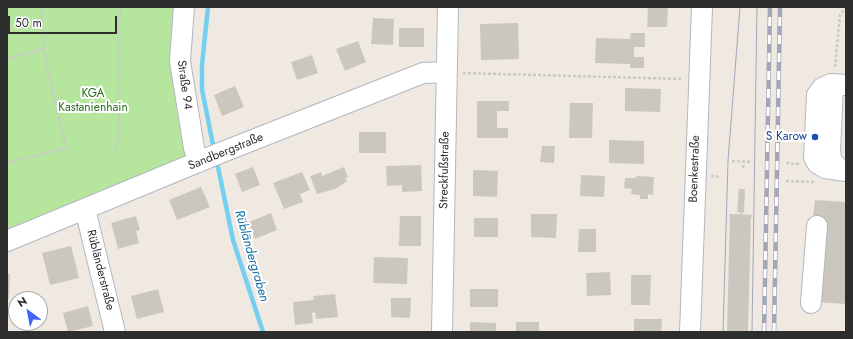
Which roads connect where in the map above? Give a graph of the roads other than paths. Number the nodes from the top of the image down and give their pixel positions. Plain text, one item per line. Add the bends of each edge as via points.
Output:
1 (184, 7) edge
2 (448, 7) edge
3 (702, 7) edge
4 (447, 72) junction
5 (839, 80) edge
6 (842, 151) edge
7 (198, 162) junction
8 (85, 208) junction
9 (818, 226) dead end
10 (7, 241) edge
11 (811, 304) dead end
12 (115, 332) edge
13 (442, 332) edge
14 (690, 332) edge

1 - 7 street, Straße 94 via 180,33 180,61
2 - 4 street, Streckfußstraße
3 - 14 street, Boenkestraße
4 - 7 street, Sandbergstraße via 423,73
4 - 13 street, Streckfußstraße
5 - 6 street
5 - 6 street via 822,88 817,95 814,157 817,163 825,168
7 - 8 street, Sandbergstraße
8 - 10 street, Sandbergstraße
8 - 12 street, Rübländerstraße
9 - 11 street

